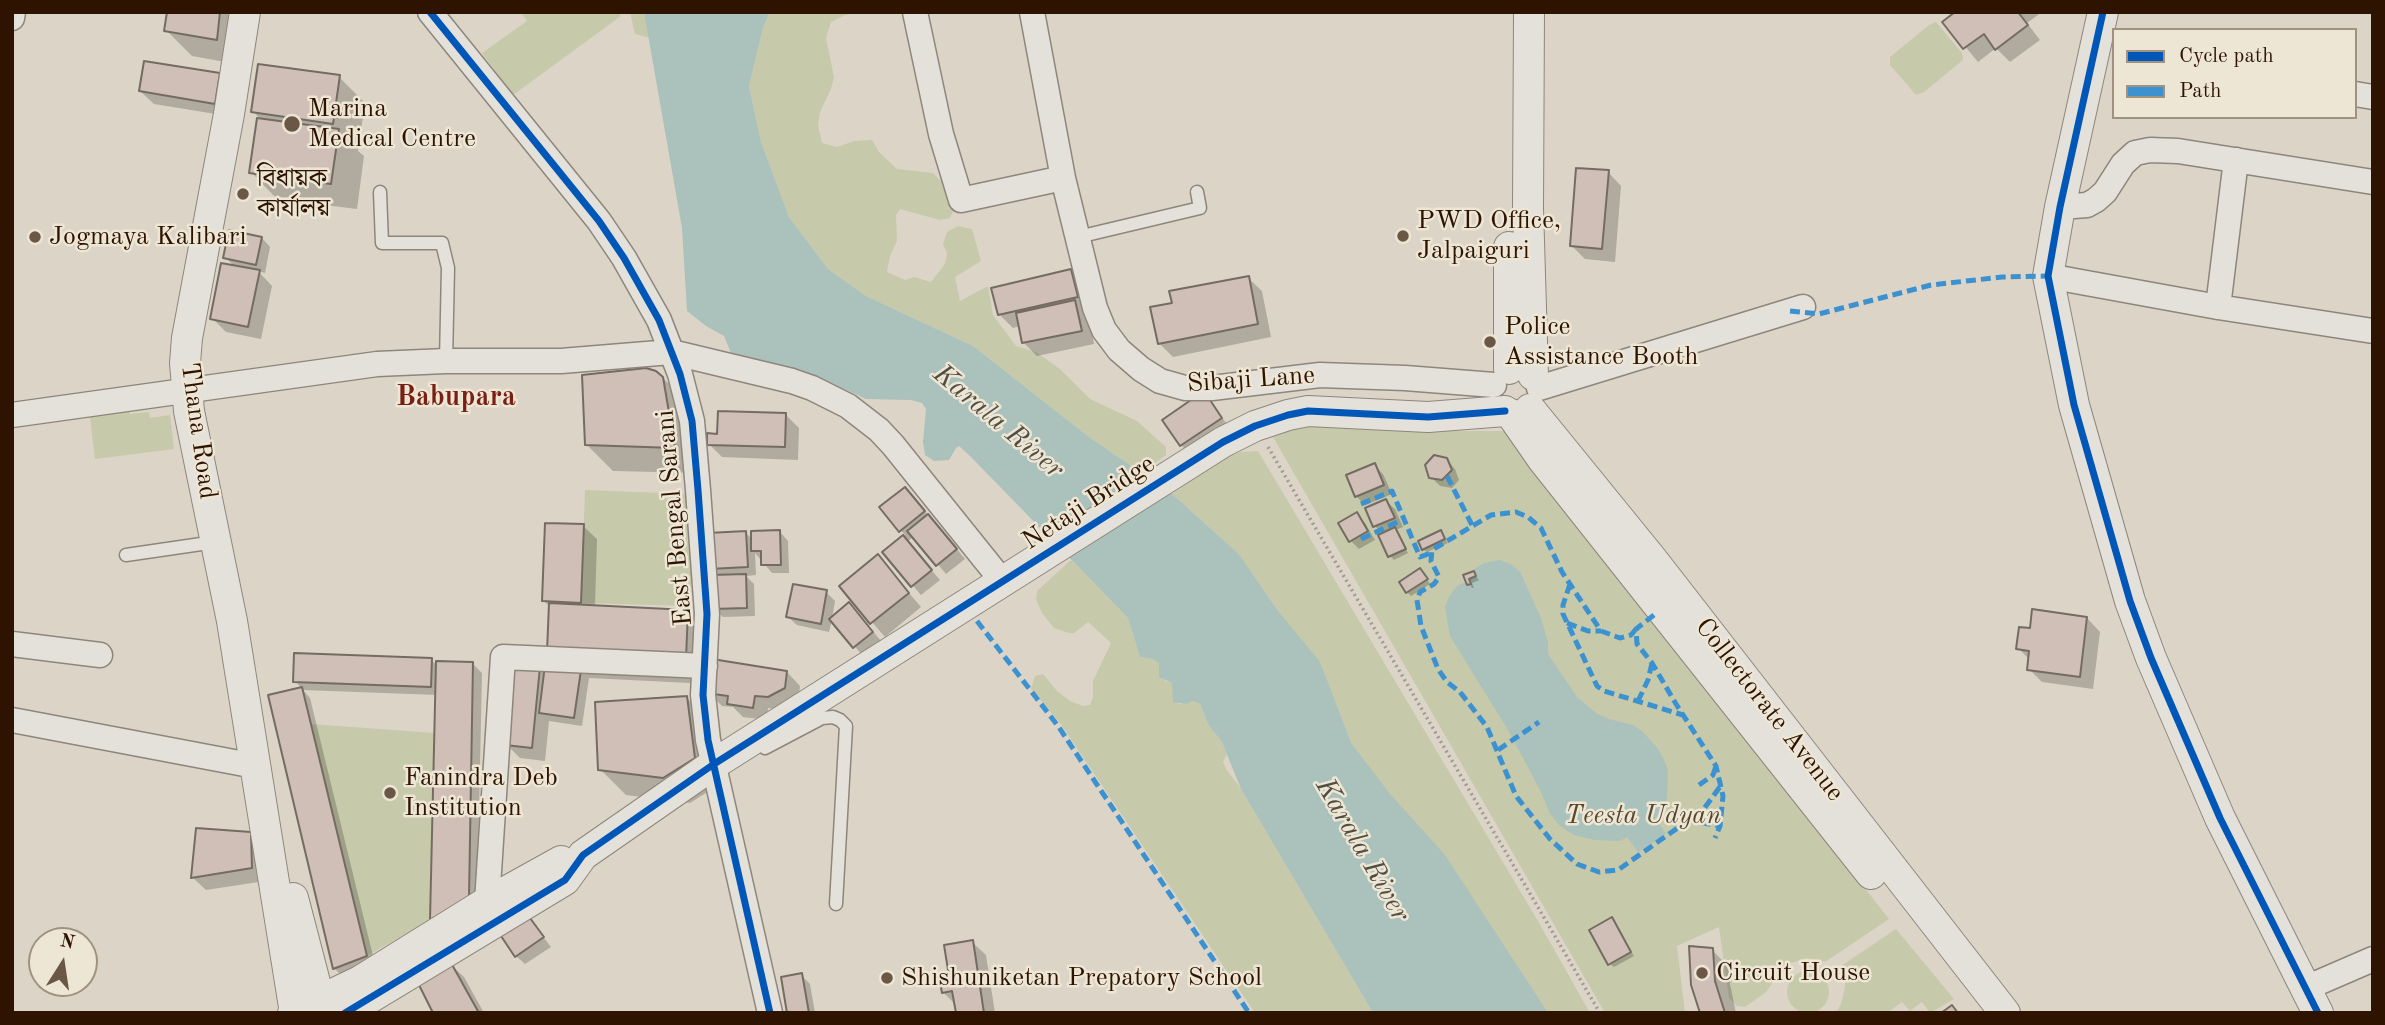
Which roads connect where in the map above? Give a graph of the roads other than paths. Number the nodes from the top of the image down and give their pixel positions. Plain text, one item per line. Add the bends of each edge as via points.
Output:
1 (13, 12) edge
2 (245, 12) edge
3 (430, 12) edge
4 (915, 12) edge
5 (1032, 12) edge
6 (1510, 12) edge
7 (1529, 12) edge
8 (2103, 12) edge
9 (12, 18) edge
10 (2104, 48) edge
11 (2236, 160) junction
12 (1063, 178) junction
13 (2373, 182) edge
14 (380, 192) dead end
15 (1197, 192) dead end
16 (2060, 207) junction
17 (1078, 237) junction
18 (2048, 276) junction
19 (1803, 307) dead end
20 (2218, 307) junction
21 (2373, 331) edge
22 (671, 352) junction
23 (446, 361) junction
24 (187, 389) junction
25 (1515, 394) junction
26 (12, 415) edge
27 (1181, 468) junction
28 (216, 542) junction
29 (126, 555) dead end
30 (1007, 572) junction
31 (12, 644) edge
32 (100, 655) dead end
33 (705, 666) junction
34 (1762, 719) junction
35 (12, 720) edge
36 (714, 764) junction
37 (255, 766) junction
38 (583, 855) junction
39 (487, 902) junction
40 (836, 904) dead end
41 (1913, 910) junction
42 (2373, 959) edge
43 (2312, 1000) edge
44 (317, 1003) edge
45 (770, 1013) edge
46 (1979, 1013) edge
47 (2005, 1013) edge

1 - 9 street
2 - 24 street, Thana Road via 187,338
3 - 22 street, East Bengal Sarani via 599,221 654,311
4 - 12 street via 941,134 961,200
5 - 12 street, Sibaji Lane
6 - 25 street
7 - 25 street via 1528,208
8 - 10 street
10 - 16 street
11 - 13 street
11 - 16 street via 2150,150 2136,153 2096,200
11 - 20 street
12 - 17 street, Sibaji Lane
14 - 23 lane via 382,243 442,243 448,268
15 - 17 lane via 1200,208
16 - 18 street
17 - 25 street, Sibaji Lane via 1104,330 1119,350 1160,382 1212,388 1346,375
18 - 20 street
18 - 43 street via 2074,405 2134,612 2220,818
19 - 25 street
20 - 21 street
22 - 23 street via 561,361
22 - 30 street via 792,381 856,412 893,445
22 - 33 street, East Bengal Sarani via 694,438 706,614
23 - 24 street via 377,364
24 - 26 street
24 - 28 street, Thana Road
25 - 27 street via 1428,417 1308,411 1288,415 1259,433 1223,442
25 - 27 street via 1429,401 1306,396 1252,416
25 - 34 street, Collectorate Avenue via 1652,559
25 - 34 street, Collectorate Avenue via 1544,460 1658,613
27 - 30 street, Netaji Bridge
28 - 29 lane
28 - 37 street, Thana Road
30 - 36 street, Netaji Bridge via 971,614
31 - 32 street
33 - 36 street, East Bengal Sarani via 703,695
33 - 39 street via 503,657
34 - 41 street, Collectorate Avenue
35 - 37 street
36 - 38 street, Netaji Bridge
36 - 40 lane via 730,766 822,718 840,720 846,736
36 - 45 street, East Bengal Sarani
37 - 44 street, Thana Road
38 - 39 street via 554,863
38 - 44 street via 565,880
39 - 44 street
41 - 46 street, Collectorate Avenue
41 - 47 street, Collectorate Avenue
42 - 43 street

